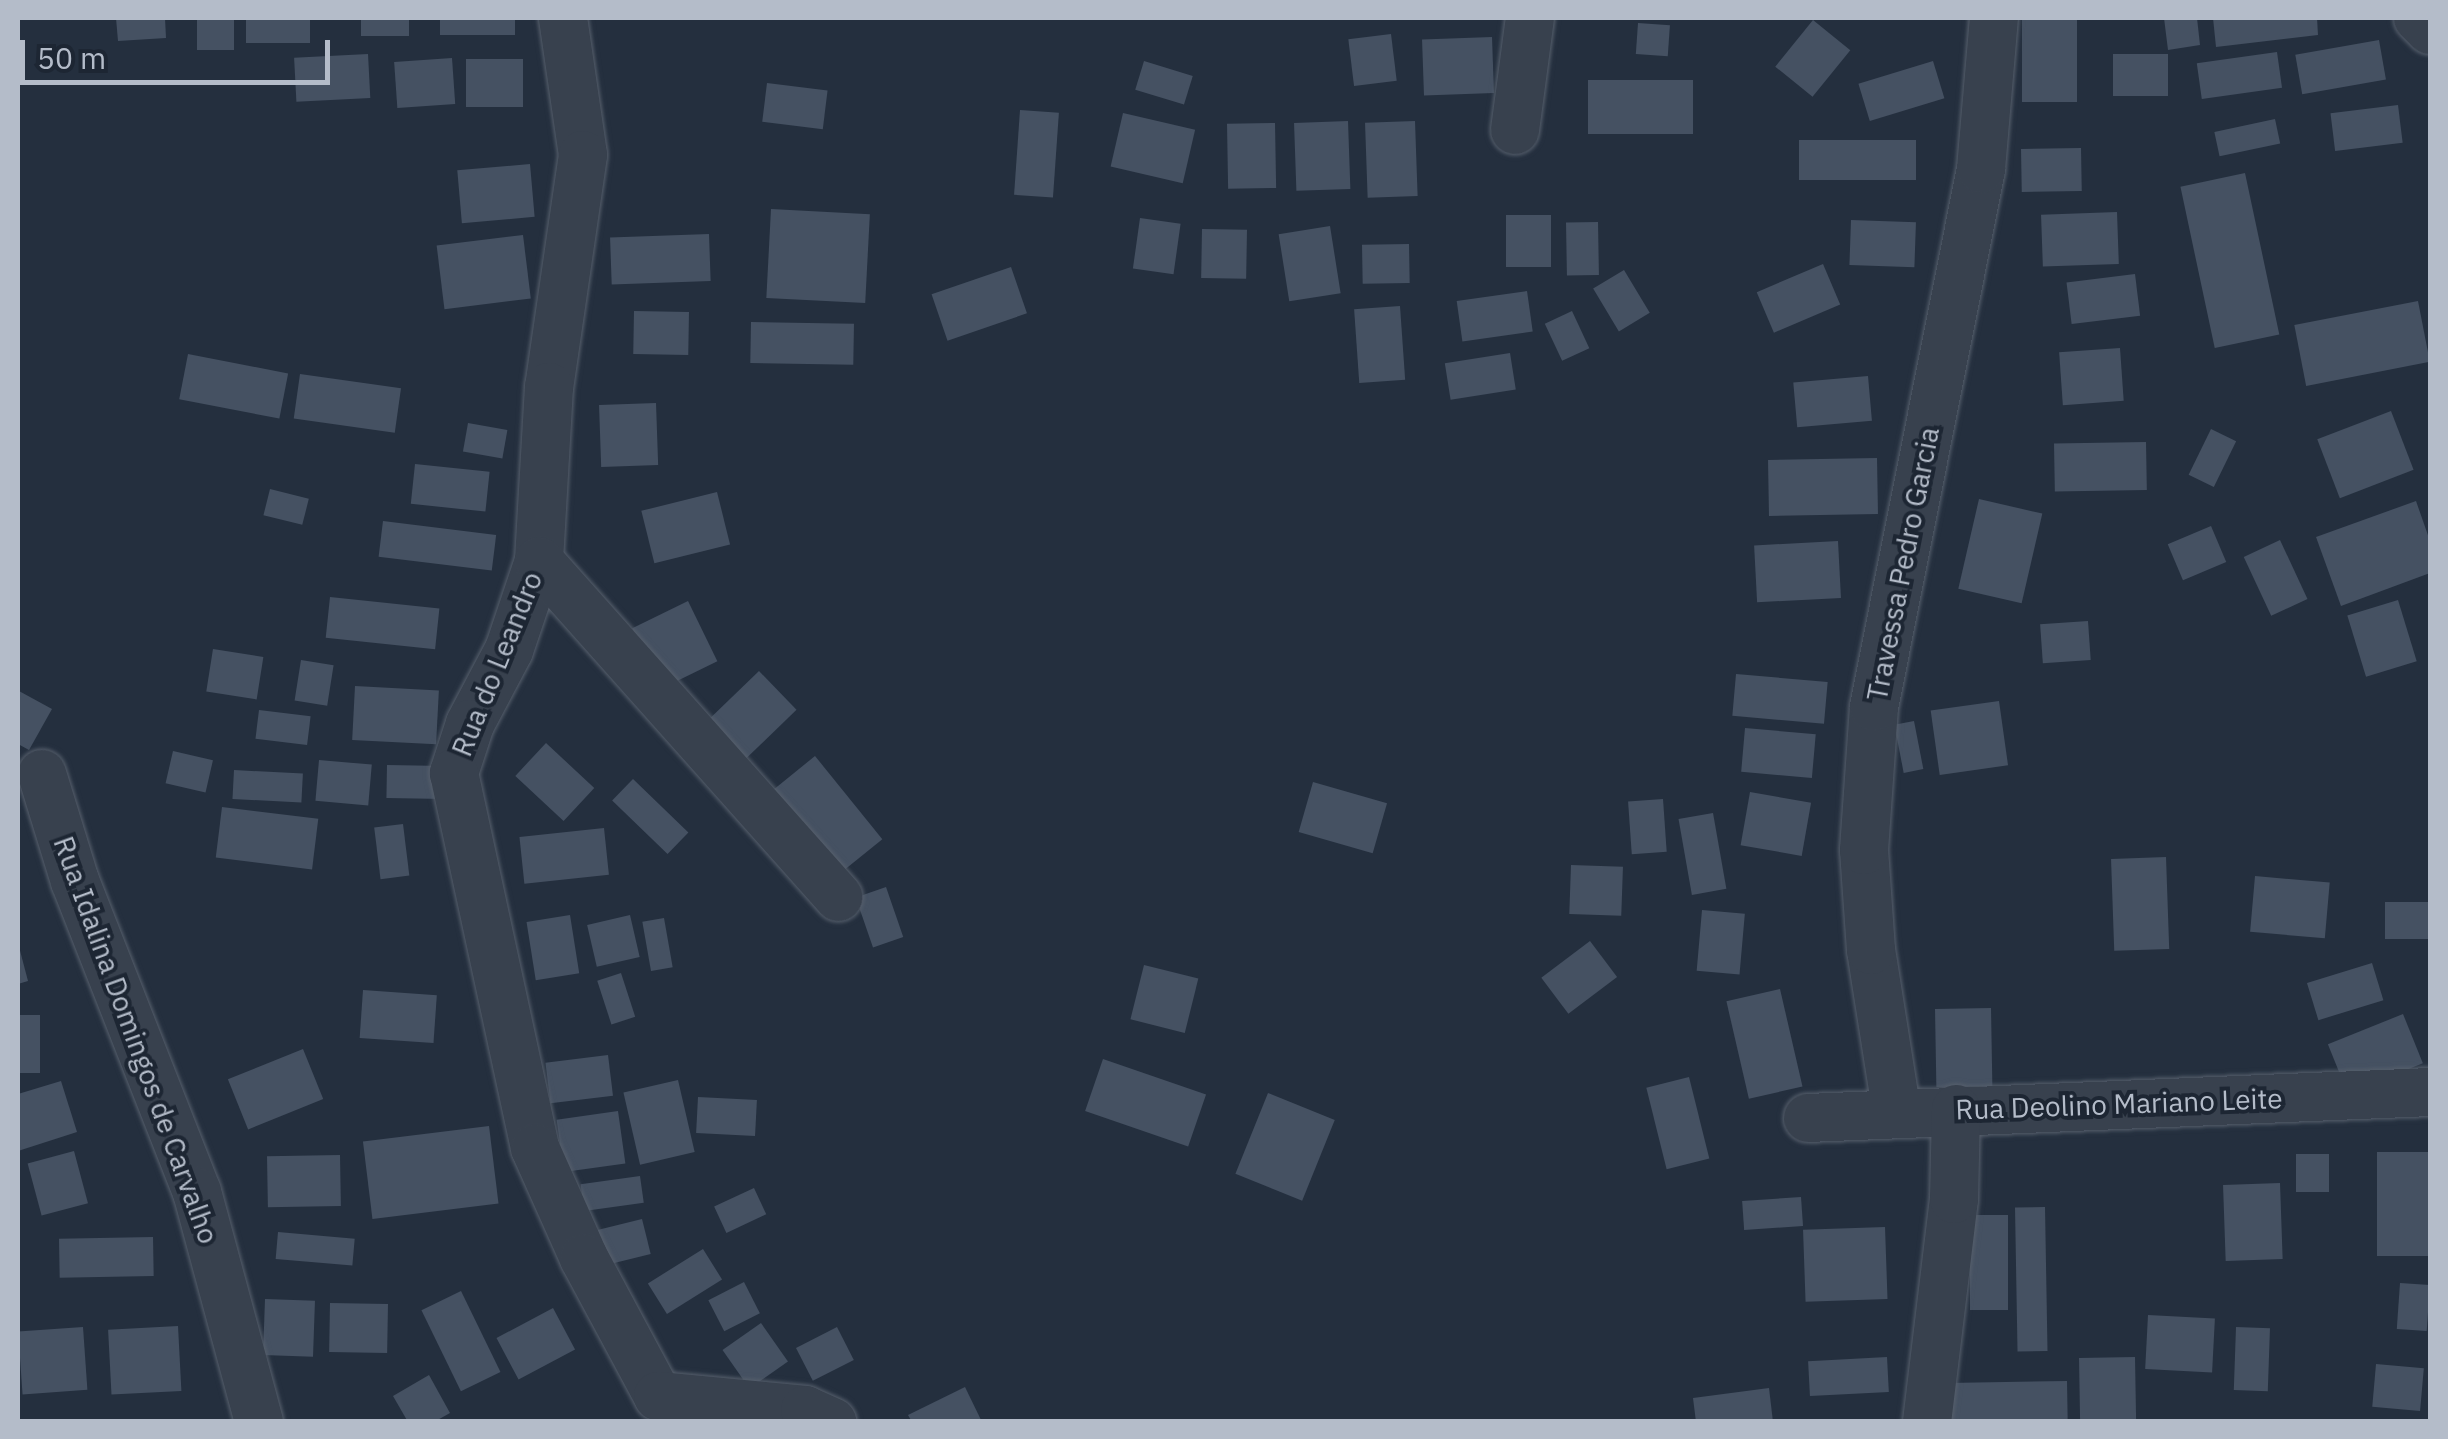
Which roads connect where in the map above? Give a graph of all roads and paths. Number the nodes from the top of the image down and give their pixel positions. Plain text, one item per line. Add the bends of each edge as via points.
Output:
1 (563, 18) edge
2 (1530, 18) edge
3 (1994, 18) edge
4 (2418, 18) edge
5 (2430, 30) edge
6 (1515, 130) dead end
7 (539, 561) junction
8 (42, 774) dead end
9 (838, 897) dead end
10 (2430, 1092) edge
11 (1956, 1109) junction
12 (1897, 1114) junction
13 (1808, 1118) dead end
14 (260, 1422) edge
15 (832, 1422) edge
16 (1927, 1422) edge

1 - 7 street, Rua do Leandro via 583,155 549,387
2 - 6 street
3 - 12 street, Travessa Pedro Garcia via 1982,169 1874,707 1864,850 1871,950
4 - 5 street
7 - 9 street
7 - 15 street, Rua do Leandro via 522,618 470,724 454,773 535,1148 658,1396 788,1408
8 - 14 street, Rua Idalina Domingos de Carvalho via 75,881 197,1192
10 - 11 street, Rua Deolino Mariano Leite
11 - 12 street, Rua Deolino Mariano Leite
11 - 16 street via 1954,1198
12 - 13 street, Rua Deolino Mariano Leite

